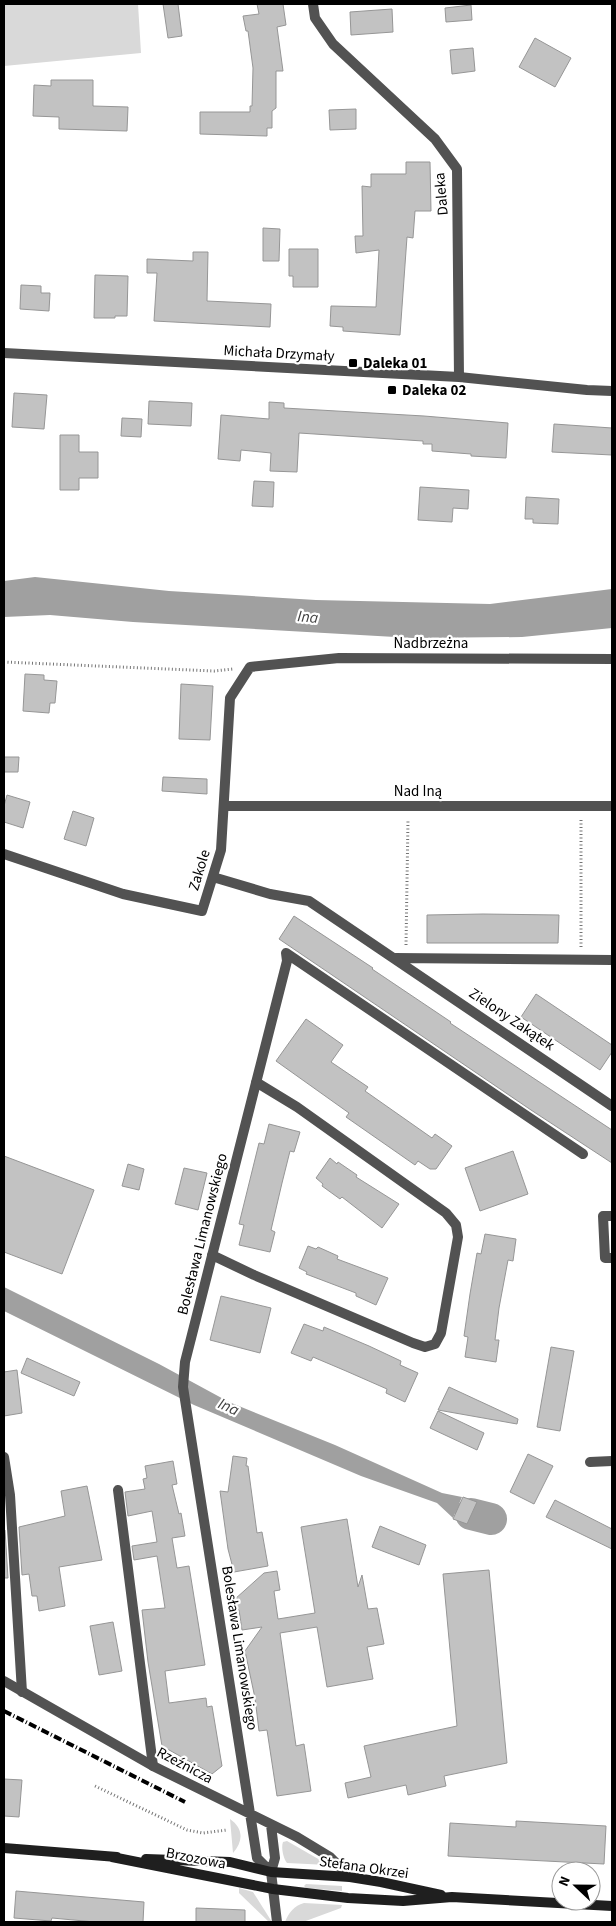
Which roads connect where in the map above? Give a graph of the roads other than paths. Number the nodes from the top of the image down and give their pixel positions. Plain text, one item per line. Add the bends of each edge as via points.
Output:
1 (313, 4) edge
2 (4, 353) edge
3 (459, 377) junction
4 (612, 391) edge
5 (612, 659) edge
6 (250, 667) joint
7 (224, 806) junction
8 (612, 806) edge
9 (4, 854) edge
10 (212, 877) junction
11 (394, 958) junction
12 (612, 960) edge
13 (256, 1082) junction
14 (612, 1106) edge
15 (583, 1154) dead end
16 (612, 1216) edge
17 (212, 1255) junction
18 (612, 1258) edge
19 (4, 1457) edge
20 (612, 1461) edge
21 (590, 1462) dead end
22 (118, 1490) dead end
23 (4, 1681) edge
24 (22, 1692) junction
25 (153, 1766) junction
26 (250, 1816) junction
27 (271, 1825) junction
28 (4, 1848) edge
29 (112, 1857) junction
30 (272, 1872) junction
31 (350, 1877) junction
32 (274, 1889) junction
33 (452, 1897) junction
34 (612, 1906) edge
35 (277, 1922) edge

1 - 3 street, Daleka via 316,18 333,44 435,139 457,169
2 - 3 street, Michała Drzymały
3 - 4 street, Michała Drzymały
5 - 6 street, Nadbrzeżna via 339,658
6 - 7 street, Zakole via 230,698
7 - 8 street, Nad Iną
7 - 10 street, Zakole via 221,850
9 - 10 street, Zakole via 123,894 202,911
10 - 11 street, Zielony Zakątek via 270,894 309,901
11 - 12 street
11 - 14 street, Zielony Zakątek
13 - 15 street, Bolesława Limanowskiego via 286,954
13 - 17 street, Bolesława Limanowskiego
13 - 17 street via 297,1107 438,1207 456,1225 458,1237 442,1333 435,1344 425,1347 413,1343
16 - 18 street via 603,1216 605,1258
17 - 26 street, Bolesława Limanowskiego via 185,1362 182,1387
19 - 24 street via 10,1495
20 - 21 street
22 - 25 street
23 - 24 street, Rzeźnicza
24 - 25 street, Rzeźnicza
25 - 26 street, Rzeźnicza
26 - 27 street, Rzeźnicza
26 - 30 street, Bolesława Limanowskiego via 257,1858
27 - 30 street via 275,1858
27 - 31 street, Rzeźnicza via 330,1857
28 - 29 street, Brzozowa
29 - 30 street, Brzozowa via 230,1862
29 - 32 street, Brzozowa
30 - 31 street, Stefana Okrzei
30 - 32 street
31 - 33 street, Stefana Okrzei
32 - 33 street, Stefana Okrzei via 403,1901
32 - 35 street
33 - 34 street, Stefana Okrzei

